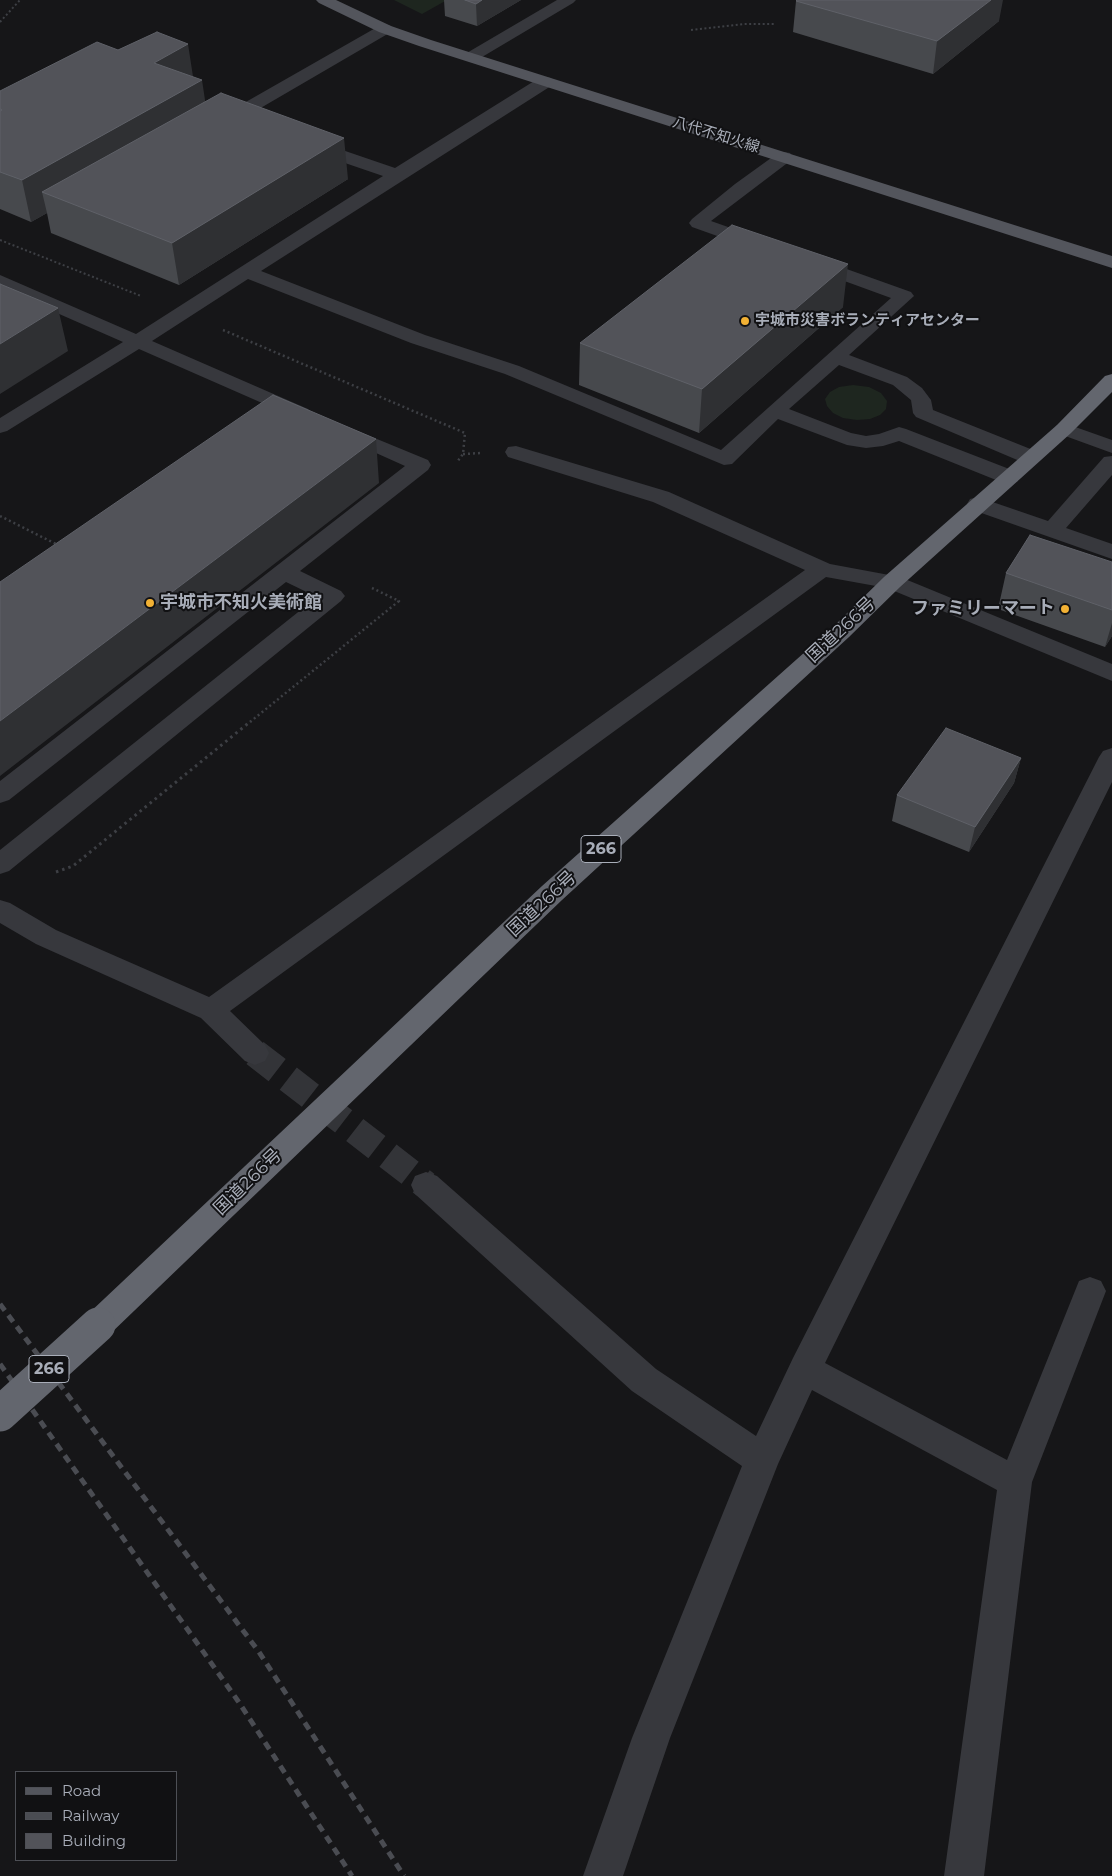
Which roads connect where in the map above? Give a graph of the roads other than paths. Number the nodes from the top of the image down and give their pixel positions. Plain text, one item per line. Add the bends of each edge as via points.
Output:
1 (324, 0) edge
2 (568, 0) edge
3 (385, 29) junction
4 (471, 58) junction
5 (545, 82) junction
6 (205, 133) edge
7 (295, 140) edge
8 (784, 157) junction
9 (397, 175) junction
10 (773, 249) edge
11 (792, 256) edge
12 (1112, 262) edge
13 (246, 272) junction
14 (0, 281) edge
15 (137, 341) junction
16 (836, 357) junction
17 (1112, 380) edge
18 (776, 411) junction
19 (0, 427) edge
20 (1064, 429) junction
21 (1112, 447) edge
22 (516, 452) dead end
23 (1030, 457) junction
24 (1112, 462) edge
25 (1009, 477) junction
26 (978, 504) junction
27 (1052, 530) junction
28 (1112, 552) edge
29 (822, 569) junction
30 (284, 572) junction
31 (892, 582) junction
32 (1112, 673) edge
33 (1112, 757) edge
34 (0, 794) edge
35 (0, 864) edge
36 (0, 910) edge
37 (211, 1010) junction
38 (255, 1053) tunnel mouth
39 (426, 1185) tunnel mouth
40 (1090, 1291) dead end
41 (805, 1369) junction
42 (0, 1414) edge
43 (762, 1460) junction
44 (1015, 1482) junction
45 (603, 1876) edge
46 (964, 1876) edge

1 - 3 main road, 八代不知火線
2 - 4 street
3 - 4 main road, 八代不知火線
3 - 6 street
4 - 5 main road, 八代不知火線
5 - 8 main road, 八代不知火線
5 - 9 street
7 - 9 street
8 - 10 street via 698,223
8 - 12 main road, 八代不知火線
9 - 13 street
11 - 16 street via 904,296
13 - 15 street
13 - 18 street via 418,339 512,370 724,458
14 - 15 street
15 - 19 street
15 - 30 street via 420,465
16 - 18 street
16 - 23 street via 900,381 921,400 923,413
17 - 20 highway, 国道266号 / 266
18 - 25 street via 848,439 883,440 899,433
20 - 21 street
20 - 23 highway, 国道266号 / 266
22 - 29 street via 661,497
23 - 25 highway, 国道266号 / 266
24 - 27 street
25 - 26 highway, 国道266号 / 266
26 - 27 street
26 - 31 highway, 国道266号 / 266
27 - 28 street
29 - 31 street
29 - 37 street
30 - 34 street
30 - 35 street via 333,596
31 - 32 street
31 - 42 highway, 国道266号 / 266, bridge via 545,900
33 - 41 street
36 - 37 street via 46,937
37 - 38 street
39 - 43 street via 644,1380
40 - 44 street
41 - 43 street
41 - 44 street
43 - 45 street via 651,1738
44 - 46 street

